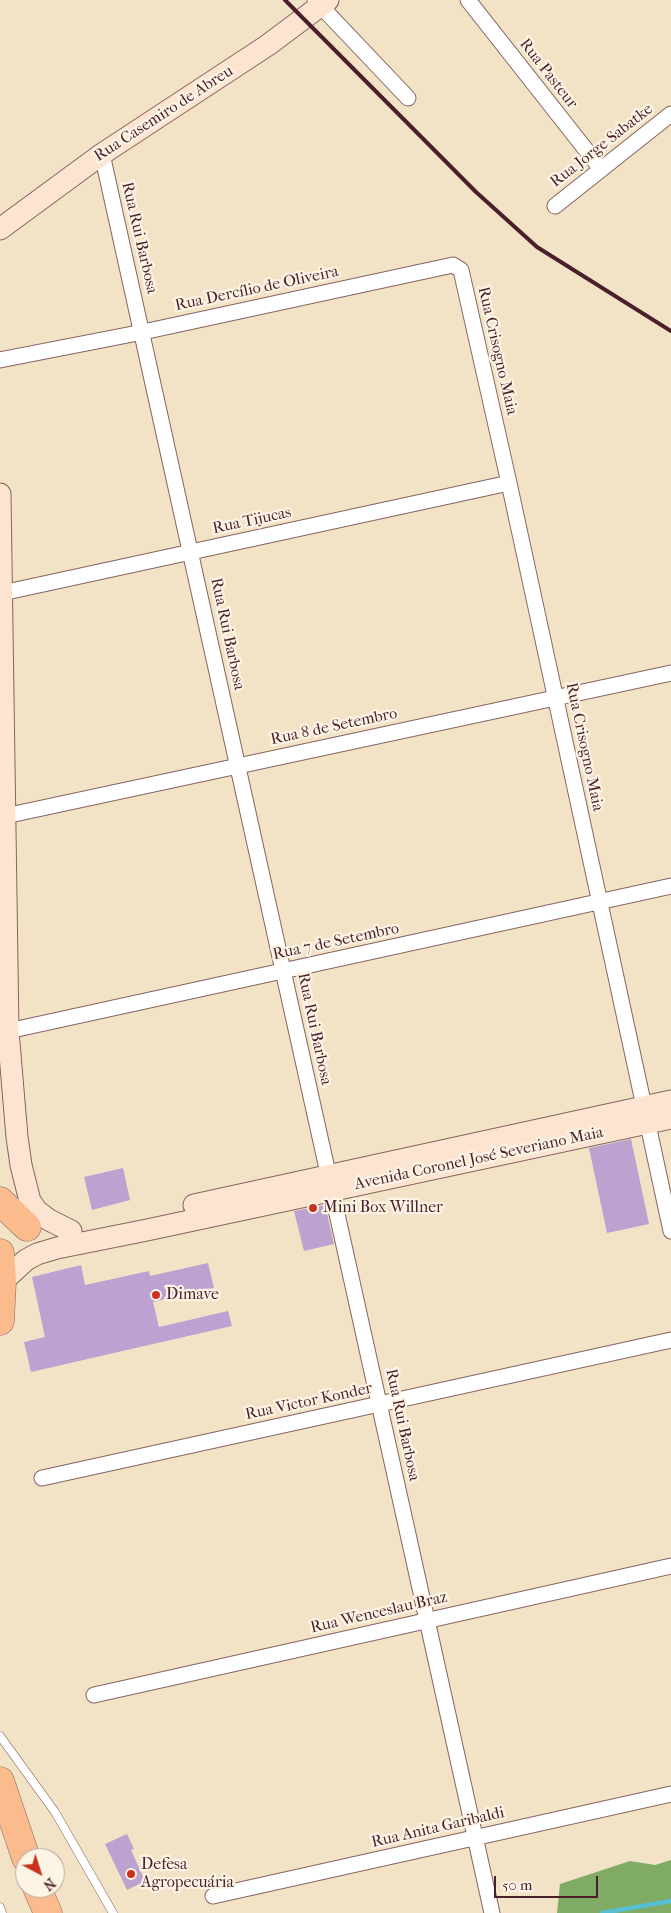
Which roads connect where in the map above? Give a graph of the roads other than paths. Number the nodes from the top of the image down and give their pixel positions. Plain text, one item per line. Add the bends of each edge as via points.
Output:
1 (468, 0) edge
2 (321, 2) edge
3 (408, 98) dead end
4 (671, 114) edge
5 (102, 154) junction
6 (601, 169) junction
7 (555, 206) dead end
8 (0, 229) edge
9 (461, 270) joint
10 (143, 332) junction
11 (0, 360) edge
12 (509, 483) junction
13 (0, 494) edge
14 (191, 552) junction
15 (2, 593) junction
16 (671, 673) edge
17 (555, 698) junction
18 (238, 766) junction
19 (5, 816) junction
20 (671, 886) edge
21 (600, 902) junction
22 (283, 971) junction
23 (4, 1032) edge
24 (671, 1102) edge
25 (646, 1115) junction
26 (671, 1118) edge
27 (330, 1183) junction
28 (0, 1201) edge
29 (0, 1222) edge
30 (27, 1227) junction
31 (71, 1231) junction
32 (671, 1231) edge
33 (0, 1253) edge
34 (1, 1283) edge
35 (0, 1321) edge
36 (671, 1340) edge
37 (379, 1404) junction
38 (42, 1478) dead end
39 (671, 1566) edge
40 (427, 1621) junction
41 (94, 1695) dead end
42 (0, 1736) edge
43 (0, 1781) edge
44 (671, 1794) edge
45 (475, 1838) junction
46 (23, 1848) edge
47 (213, 1896) dead end
48 (41, 1898) edge
49 (0, 1908) edge
50 (2, 1913) edge
51 (48, 1913) edge
52 (113, 1913) edge
53 (492, 1913) edge

1 - 6 street, Rua Pasteur
2 - 3 street
2 - 5 main road, Rua Casemiro de Abreu via 268,45
4 - 6 street, Rua Jorge Sabatke
5 - 8 main road, Rua Casemiro de Abreu
5 - 10 street, Rua Rui Barbosa
6 - 7 street, Rua Jorge Sabatke
9 - 10 street, Rua Dercílio de Oliveira via 453,265
9 - 12 street, Rua Crisogno Maia
10 - 11 street, Rua Dercílio de Oliveira
10 - 14 street, Rua Rui Barbosa
12 - 14 street, Rua Tijucas
12 - 17 street, Rua Crisogno Maia
13 - 15 main road
14 - 15 street, Rua Tijucas
14 - 18 street, Rua Rui Barbosa
15 - 19 main road
16 - 17 street, Rua 8 de Setembro
17 - 18 street, Rua 8 de Setembro
17 - 21 street, Rua Crisogno Maia
18 - 19 street, Rua 8 de Setembro
18 - 22 street, Rua Rui Barbosa
19 - 23 main road
20 - 21 street, Rua 7 de Setembro
21 - 22 street, Rua 7 de Setembro
21 - 25 street, Rua Crisogno Maia
22 - 23 street, Rua 7 de Setembro
22 - 27 street, Rua Rui Barbosa
23 - 31 main road via 17,1137 30,1201 49,1220
24 - 25 main road, Avenida Coronel José Severiano Maia
25 - 26 main road, Avenida Coronel José Severiano Maia
25 - 27 main road, Avenida Coronel José Severiano Maia
25 - 32 street, Rua Crisogno Maia
27 - 31 main road, Avenida Coronel José Severiano Maia
27 - 34 main road, Avenida Coronel José Severiano Maia via 37,1254
27 - 37 street, Rua Rui Barbosa
28 - 30 highway
29 - 30 main road, Avenida Coronel José Severiano Maia
30 - 31 main road, Avenida Coronel José Severiano Maia
33 - 34 highway
34 - 35 highway
36 - 37 street, Rua Victor Konder
37 - 38 street, Rua Victor Konder
37 - 40 street, Rua Rui Barbosa
39 - 40 street, Rua Wenceslau Braz
40 - 41 street, Rua Wenceslau Braz
40 - 45 street, Rua Rui Barbosa
42 - 52 lane via 55,1812
43 - 46 highway
44 - 45 street, Rua Anita Garibaldi
45 - 47 street, Rua Anita Garibaldi
45 - 53 street, Rua Rui Barbosa
48 - 51 highway
49 - 50 lane

